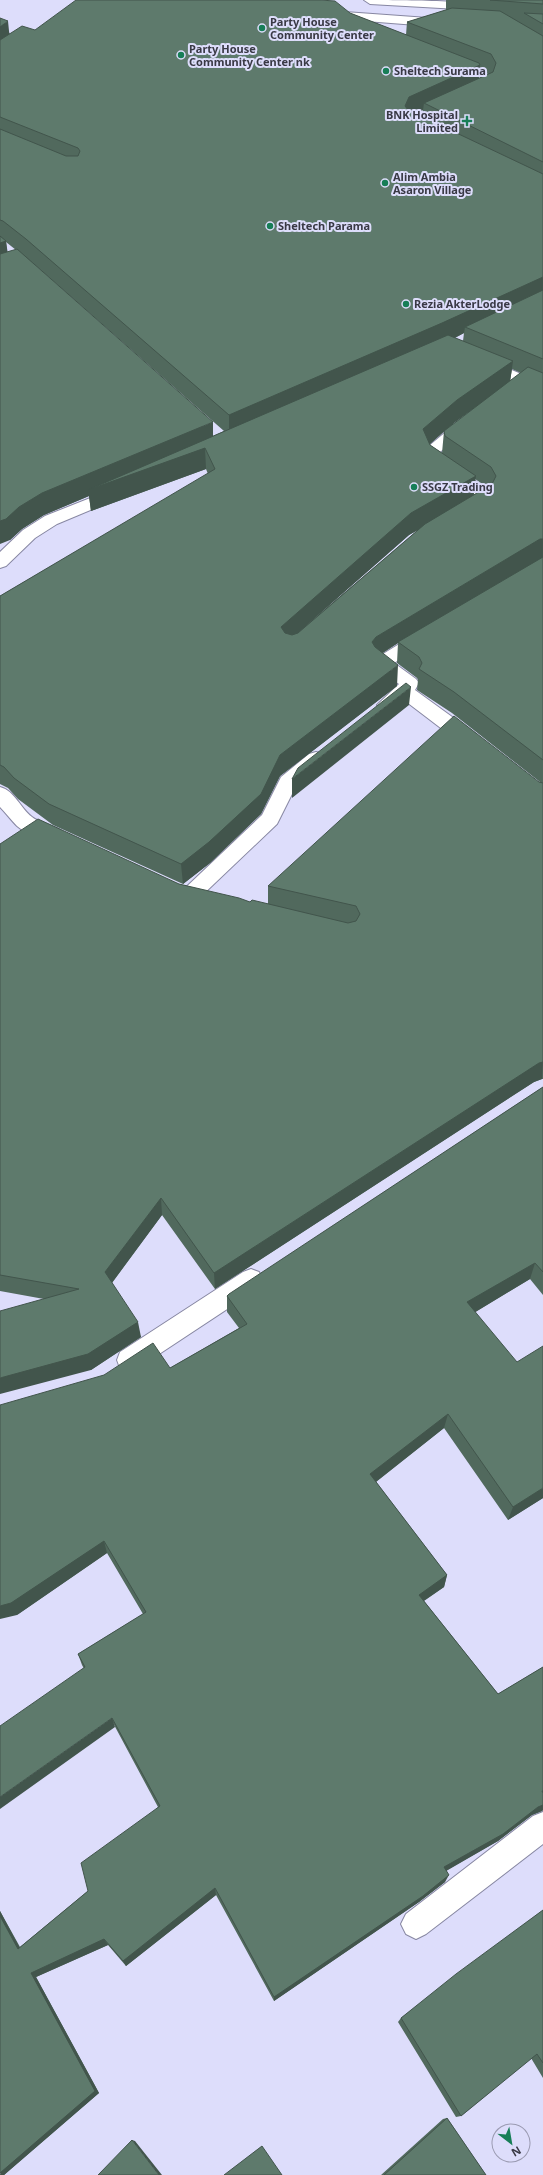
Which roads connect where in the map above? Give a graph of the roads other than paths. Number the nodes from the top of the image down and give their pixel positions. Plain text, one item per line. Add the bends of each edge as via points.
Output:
1 (370, 0) edge
2 (491, 6) dead end
3 (321, 15) edge
4 (337, 16) junction
5 (483, 18) edge
6 (354, 29) edge
7 (467, 357) edge
8 (543, 389) edge
9 (481, 412) edge
10 (131, 486) edge
11 (456, 517) edge
12 (0, 562) edge
13 (436, 629) edge
14 (404, 691) junction
15 (374, 715) edge
16 (331, 748) edge
17 (485, 752) edge
18 (0, 794) edge
19 (75, 845) edge
20 (211, 902) edge
21 (269, 1268) edge
22 (111, 1373) edge
23 (543, 1826) edge
24 (416, 1924) dead end

1 - 2 street
3 - 4 street
4 - 5 street via 376,18 418,15 453,20
4 - 6 street
7 - 8 street via 518,385
9 - 11 street via 431,451 435,461 481,493 484,498 482,502
10 - 12 street via 51,520 29,534
13 - 14 street via 381,663 410,683
14 - 15 street
14 - 17 street
16 - 20 street via 288,782 270,819 181,894
18 - 19 street via 25,822
21 - 22 street
23 - 24 street

